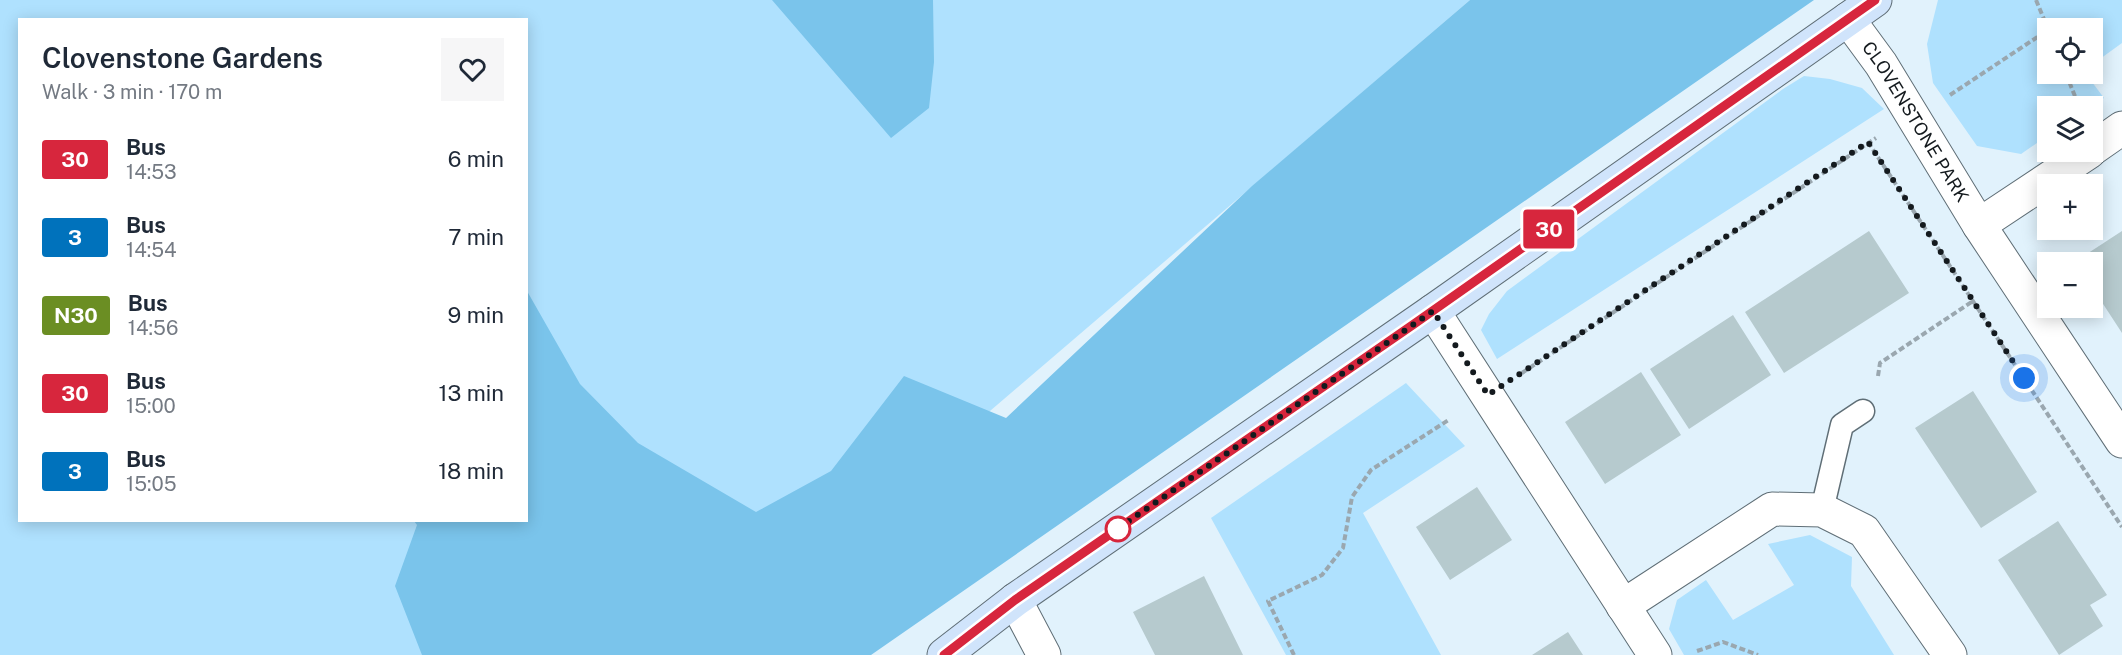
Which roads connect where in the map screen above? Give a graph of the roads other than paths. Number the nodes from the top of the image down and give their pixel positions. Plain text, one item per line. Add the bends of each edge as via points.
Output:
1 (1875, 0) edge
2 (1848, 19) junction
3 (2122, 128) edge
4 (2103, 141) edge
5 (2073, 162) edge
6 (1979, 225) junction
7 (1433, 311) junction
8 (1863, 411) road end
9 (2122, 441) edge
10 (1822, 510) junction
11 (1015, 600) junction
12 (1623, 606) junction
13 (944, 655) edge
14 (1044, 655) edge
15 (1655, 655) edge
16 (1950, 655) edge

1 - 2 street
2 - 6 street, CLOVENSTONE PARK via 1881,64
2 - 7 street
3 - 4 street
5 - 6 street
6 - 9 street, CLOVENSTONE PARK
7 - 11 street
7 - 12 street
8 - 10 lane via 1842,425
10 - 12 street via 1772,509
10 - 16 street via 1864,531
11 - 13 street
11 - 14 street
12 - 15 street

